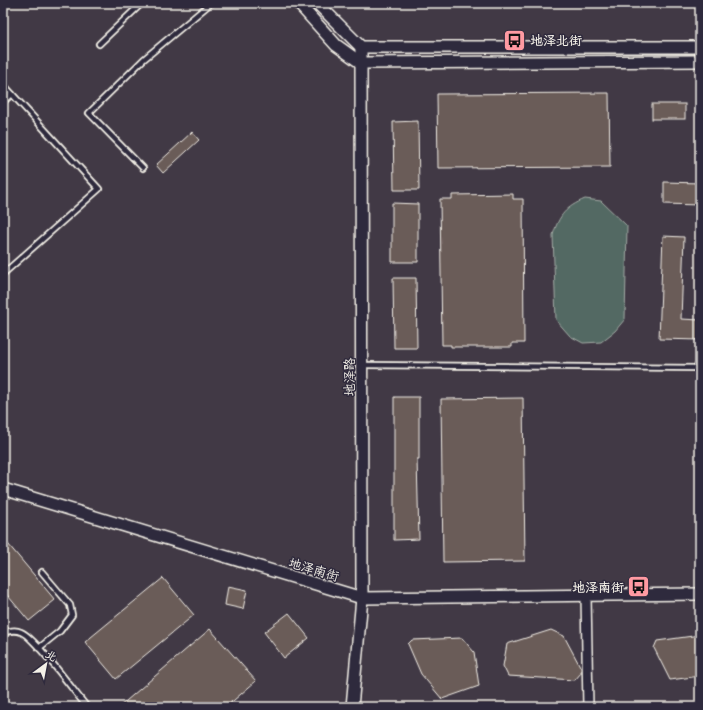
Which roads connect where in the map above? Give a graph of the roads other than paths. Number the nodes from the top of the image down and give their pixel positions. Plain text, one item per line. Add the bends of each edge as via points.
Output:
1 (142, 3) edge
2 (211, 3) edge
3 (298, 3) edge
4 (317, 3) edge
5 (99, 44) dead end
6 (700, 47) edge
7 (361, 48) junction
8 (700, 61) edge
9 (361, 63) junction
10 (3, 84) edge
11 (12, 94) junction
12 (3, 102) edge
13 (143, 168) dead end
14 (3, 274) edge
15 (363, 366) junction
16 (700, 368) edge
17 (3, 489) edge
18 (42, 572) dead end
19 (700, 594) edge
20 (586, 596) junction
21 (362, 598) junction
22 (3, 633) edge
23 (39, 648) junction
24 (87, 707) edge
25 (352, 707) edge
26 (588, 707) edge

1 - 5 lane
2 - 13 lane via 144,59 89,114
3 - 9 street via 336,45
4 - 7 street
6 - 7 street
7 - 9 street, 地泽路
8 - 9 street
9 - 15 street, 地泽路
10 - 11 lane
11 - 12 lane
11 - 14 lane via 99,189
15 - 16 lane
15 - 21 street, 地泽路
17 - 21 street, 地泽南街
18 - 23 lane via 70,605 72,615 60,631
19 - 20 street, 地泽南街
20 - 21 street, 地泽南街
20 - 26 street
21 - 25 street, 地泽路
22 - 23 lane via 11,630 22,632
23 - 24 lane

